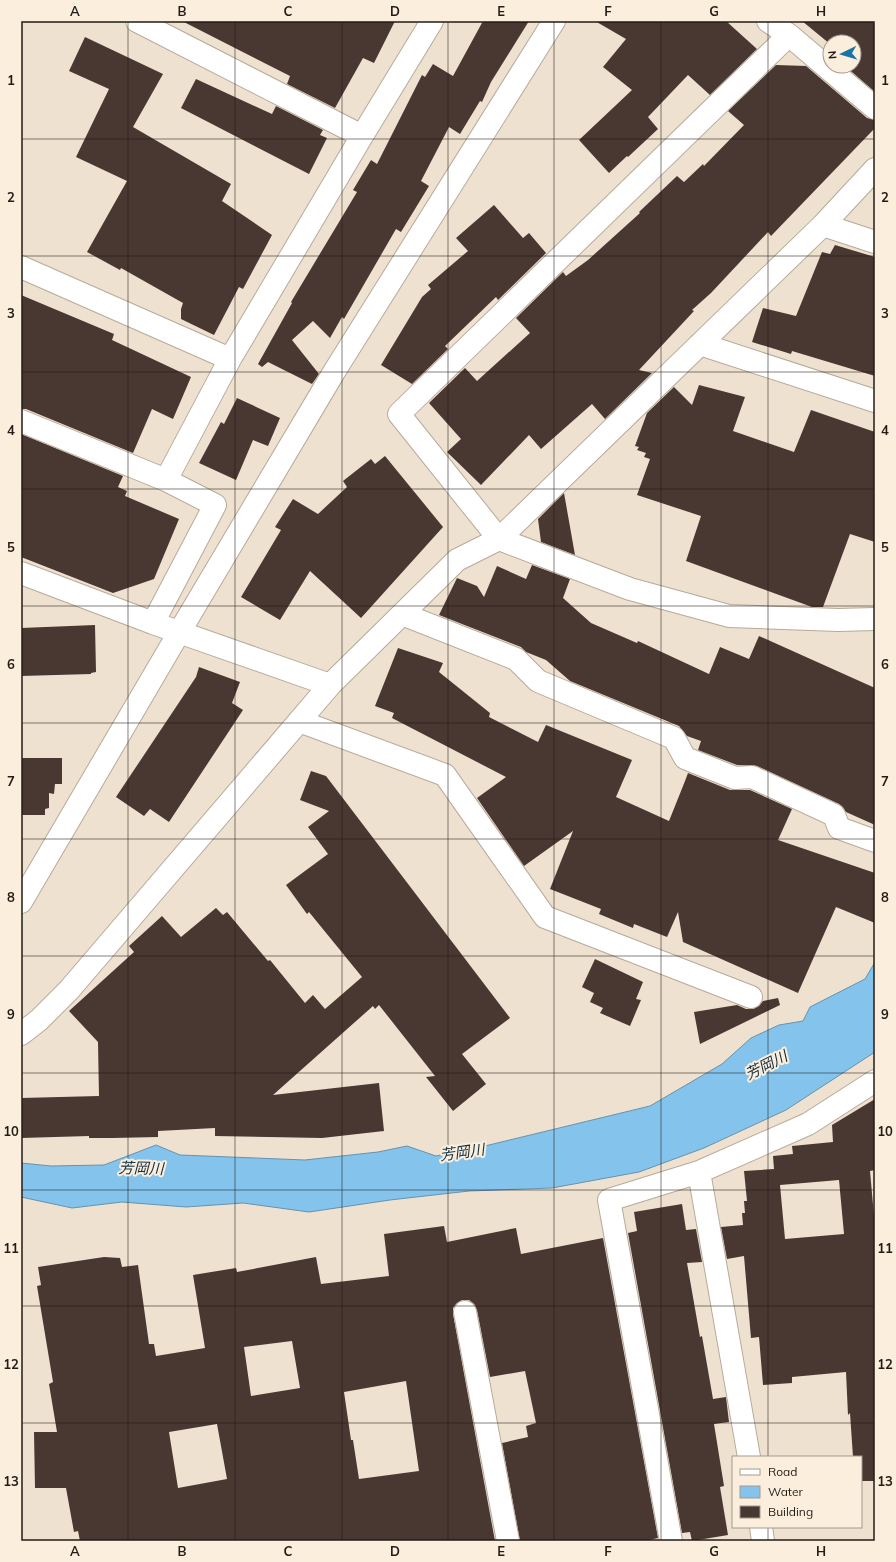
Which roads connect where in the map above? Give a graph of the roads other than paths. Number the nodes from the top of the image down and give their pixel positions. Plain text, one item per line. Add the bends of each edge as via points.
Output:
1 (137, 21) edge
2 (432, 21) edge
3 (554, 21) edge
4 (768, 21) edge
5 (789, 35) junction
6 (875, 108) edge
7 (362, 136) junction
8 (875, 169) edge
9 (823, 225) junction
10 (875, 242) edge
11 (21, 267) edge
12 (700, 344) junction
13 (230, 359) junction
14 (875, 401) edge
15 (21, 421) edge
16 (166, 480) junction
17 (499, 539) junction
18 (21, 573) edge
19 (402, 614) junction
20 (875, 619) edge
21 (153, 623) junction
22 (180, 631) junction
23 (330, 685) junction
24 (299, 721) junction
25 (875, 841) edge
26 (21, 902) edge
27 (750, 997) dead end
28 (21, 1034) edge
29 (875, 1081) edge
30 (699, 1172) junction
31 (465, 1312) dead end
32 (749, 1456) edge
33 (761, 1528) edge
34 (508, 1541) edge
35 (671, 1541) edge
36 (763, 1541) edge

1 - 7 street
2 - 7 street
3 - 22 street via 334,372
4 - 5 street
5 - 6 street
5 - 17 street via 400,414
7 - 13 street
8 - 9 street
9 - 10 street
9 - 12 street
11 - 13 street
12 - 14 street
12 - 17 street
13 - 16 street
15 - 16 street
16 - 21 street via 215,505
17 - 19 street via 457,560
17 - 20 street via 630,589 729,616
18 - 21 street
19 - 23 street
19 - 25 street via 516,659 538,681 674,738 685,758 735,778 752,777 834,815 839,828
21 - 22 street
22 - 23 street
22 - 26 street
23 - 24 street
24 - 27 street via 445,775 545,917
24 - 28 street via 69,990
29 - 30 street via 808,1124
30 - 32 street
30 - 35 street via 609,1200
31 - 34 street
33 - 36 street

